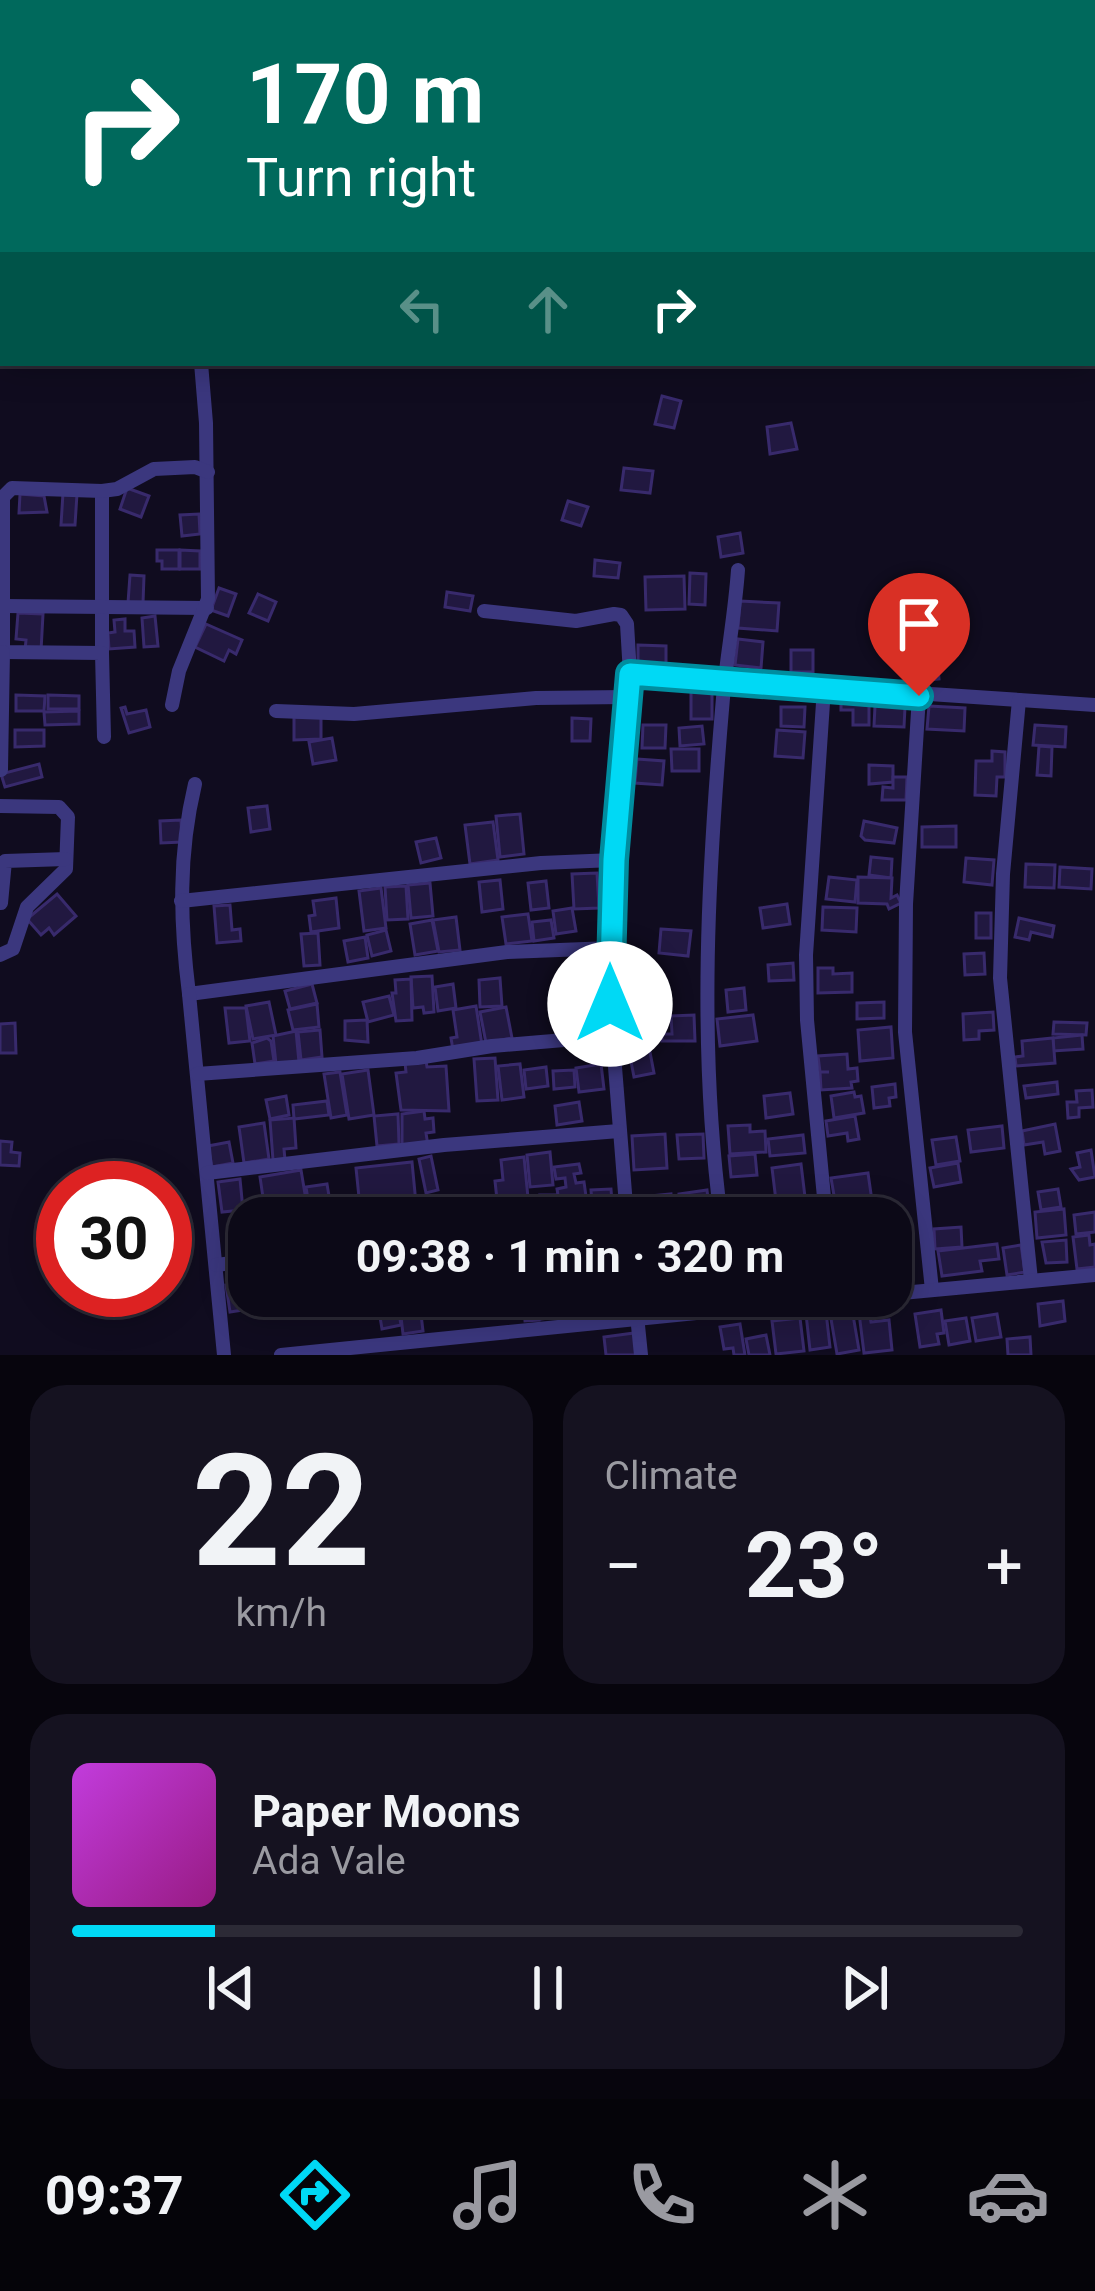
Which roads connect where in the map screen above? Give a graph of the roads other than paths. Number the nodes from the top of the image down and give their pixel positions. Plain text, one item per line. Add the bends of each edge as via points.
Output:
1 (201, 366) edge
2 (208, 472) junction
3 (102, 491) junction
4 (738, 570) dead end
5 (3, 606) junction
6 (102, 607) junction
7 (207, 608) junction
8 (484, 611) dead end
9 (3, 652) edge
10 (102, 653) junction
11 (630, 674) junction
12 (725, 682) junction
13 (824, 688) junction
14 (919, 696) junction
15 (626, 697) junction
16 (1018, 700) junction
17 (172, 705) dead end
18 (1095, 705) edge
19 (276, 711) dead end
20 (104, 737) dead end
21 (1, 770) edge
22 (195, 784) dead end
23 (0, 806) edge
24 (67, 860) junction
25 (614, 860) junction
26 (181, 901) junction
27 (0, 903) edge
28 (27, 907) junction
29 (610, 948) junction
30 (0, 956) edge
31 (189, 994) junction
32 (613, 1036) junction
33 (197, 1074) junction
34 (619, 1130) junction
35 (206, 1173) junction
36 (625, 1197) edge
37 (719, 1197) edge
38 (824, 1197) edge
39 (228, 1263) edge
40 (216, 1264) junction
41 (1095, 1275) edge
42 (1031, 1280) junction
43 (932, 1290) junction
44 (912, 1292) edge
45 (648, 1317) edge
46 (638, 1319) junction
47 (224, 1355) edge
48 (281, 1355) edge
49 (641, 1355) edge

1 - 2 street
2 - 3 street via 154,469
2 - 7 street
3 - 5 street via 7,490
3 - 6 street
4 - 12 street
5 - 6 street
5 - 9 street
6 - 7 street
6 - 10 street
7 - 17 street
8 - 11 street via 576,621 621,615
9 - 10 street
9 - 21 street
10 - 20 street
11 - 12 street
11 - 15 street
12 - 13 street
12 - 37 street via 705,1069
13 - 14 street
13 - 38 street via 806,955
14 - 16 street
14 - 43 street via 905,1031
15 - 19 street via 354,714
15 - 25 street
16 - 18 street
16 - 42 street via 1000,978
22 - 26 street
23 - 24 street via 64,810
24 - 27 street via 5,861
24 - 28 street via 64,874
25 - 26 street
25 - 29 street
26 - 31 street
27 - 28 street
28 - 30 street via 14,949
29 - 31 street via 507,952
29 - 32 street
31 - 33 street
32 - 33 street
32 - 34 street
33 - 35 street
34 - 35 street
34 - 36 street
35 - 40 street
39 - 40 street
40 - 47 street
41 - 42 street
42 - 43 street
43 - 44 street
45 - 46 street
46 - 48 street
46 - 49 street

